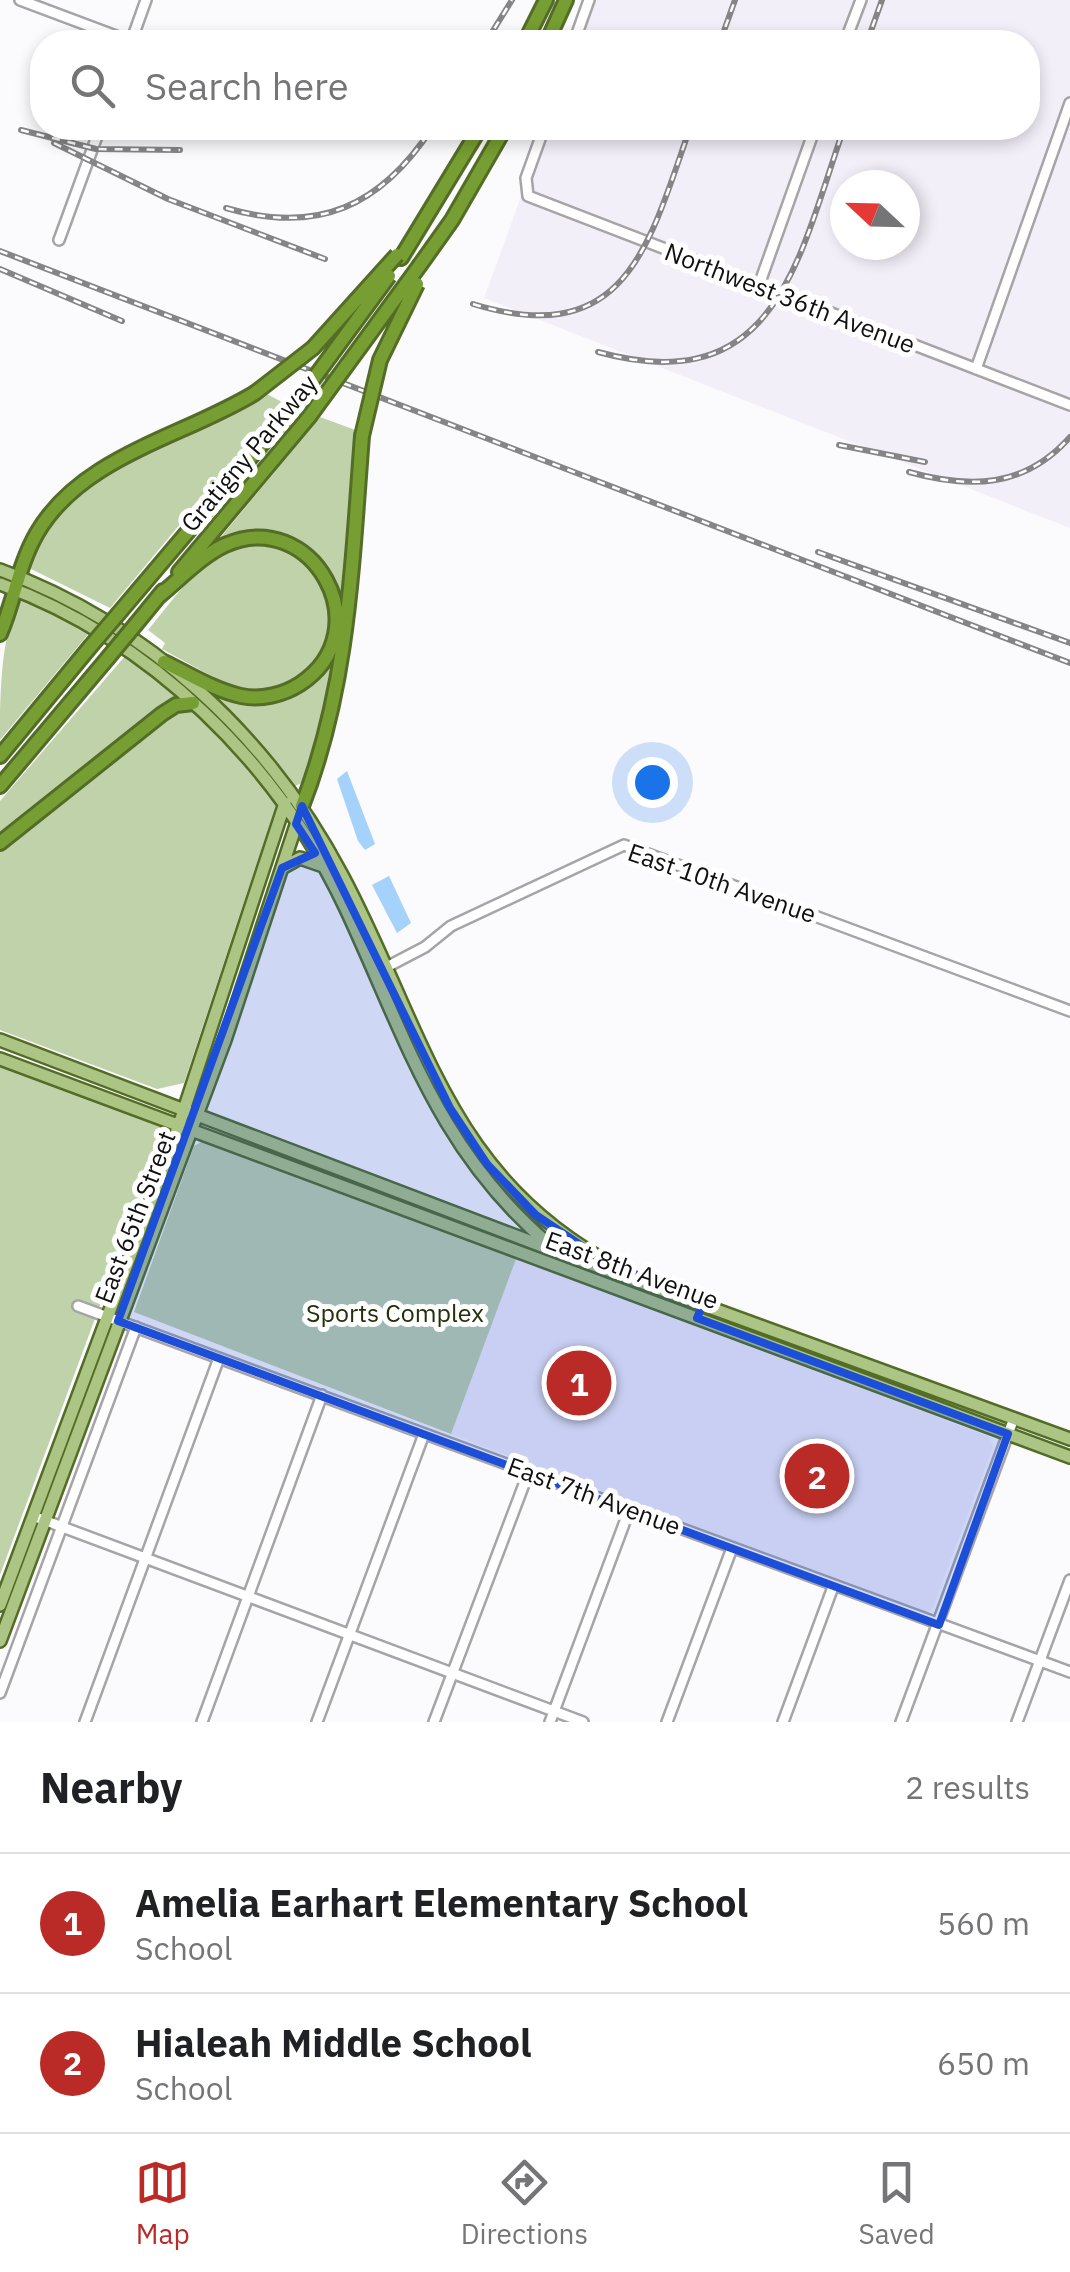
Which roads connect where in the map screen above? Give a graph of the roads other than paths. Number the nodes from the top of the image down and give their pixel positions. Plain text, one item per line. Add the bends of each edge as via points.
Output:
1 (20, 0) edge
2 (146, 0) edge
3 (546, 0) edge
4 (566, 0) edge
5 (589, 0) edge
6 (860, 0) edge
7 (99, 30) edge
8 (135, 30) edge
9 (531, 30) edge
10 (552, 30) edge
11 (578, 30) edge
12 (849, 30) edge
13 (1070, 102) edge
14 (96, 140) edge
15 (473, 140) edge
16 (498, 140) edge
17 (540, 140) edge
18 (811, 140) edge
19 (59, 240) dead end
20 (399, 256) junction
21 (423, 266) junction
22 (759, 285) junction
23 (976, 369) junction
24 (1070, 405) edge
25 (0, 570) edge
26 (16, 576) junction
27 (0, 584) edge
28 (18, 590) junction
29 (158, 596) junction
30 (0, 634) edge
31 (164, 662) junction
32 (193, 703) junction
33 (0, 756) edge
34 (0, 786) edge
35 (290, 790) junction
36 (284, 805) junction
37 (302, 806) junction
38 (296, 824) junction
39 (0, 844) edge
40 (324, 867) junction
41 (282, 868) junction
42 (381, 970) junction
43 (1070, 1011) edge
44 (0, 1040) edge
45 (0, 1059) edge
46 (184, 1109) junction
47 (198, 1114) junction
48 (179, 1125) junction
49 (192, 1130) junction
50 (352, 1172) junction
51 (346, 1188) junction
52 (558, 1252) junction
53 (598, 1281) junction
54 (656, 1288) junction
55 (702, 1304) junction
56 (78, 1306) dead end
57 (696, 1318) junction
58 (112, 1319) junction
59 (136, 1327) junction
60 (219, 1358) junction
61 (856, 1359) junction
62 (850, 1375) junction
63 (322, 1395) junction
64 (1014, 1418) junction
65 (424, 1434) junction
66 (1008, 1434) junction
67 (1070, 1439) edge
68 (1070, 1457) edge
69 (529, 1471) junction
70 (630, 1508) junction
71 (38, 1518) junction
72 (62, 1527) junction
73 (732, 1548) junction
74 (146, 1558) junction
75 (1070, 1580) edge
76 (833, 1586) junction
77 (248, 1596) junction
78 (0, 1606) edge
79 (939, 1624) junction
80 (350, 1634) junction
81 (0, 1640) edge
82 (1040, 1660) junction
83 (452, 1672) junction
84 (1070, 1672) edge
85 (0, 1692) edge
86 (552, 1717) edge
87 (84, 1722) edge
88 (202, 1722) edge
89 (317, 1722) edge
90 (434, 1722) edge
91 (583, 1722) edge
92 (667, 1722) edge
93 (783, 1722) edge
94 (901, 1722) edge
95 (1016, 1722) edge

1 - 7 street
2 - 8 street
3 - 9 highway
4 - 10 highway
5 - 11 street
6 - 12 street
13 - 23 street
14 - 19 street
15 - 20 highway
16 - 21 highway, Gratigny Parkway
17 - 22 street, Northwest 36th Avenue via 526,178 528,196
18 - 22 street
20 - 26 highway, bridge via 313,348 256,392 79,484 48,516
20 - 33 highway, Gratigny Parkway, bridge via 290,411
21 - 29 highway, Gratigny Parkway, bridge via 309,417
21 - 37 highway, bridge via 380,360 362,436 347,636 333,715
22 - 23 street, Northwest 36th Avenue
23 - 24 street, Northwest 36th Avenue
25 - 26 main road
26 - 28 highway
26 - 31 main road via 99,617
27 - 28 main road
28 - 30 highway
28 - 32 main road via 104,636
29 - 31 highway via 224,546 268,539 287,544 322,571 336,606 328,654 288,692 242,696
29 - 34 highway, Gratigny Parkway, bridge
31 - 35 main road via 232,722
32 - 36 main road
32 - 39 highway via 162,714
35 - 36 main road, East 65th Street
35 - 37 main road
36 - 38 main road
36 - 46 main road, East 65th Street
37 - 38 main road, East 65th Street
37 - 42 main road
38 - 40 main road
38 - 41 main road, East 65th Street
40 - 41 main road via 300,858
40 - 42 main road
41 - 47 main road, East 65th Street
42 - 43 street, East 10th Avenue via 451,926 624,844
42 - 52 main road via 440,1114 466,1158 502,1202
42 - 54 main road via 450,1108 487,1164 570,1240
44 - 46 main road, East 8th Avenue
45 - 48 main road, East 8th Avenue
46 - 47 main road, East 8th Avenue
46 - 48 main road, East 65th Street
47 - 49 main road, East 65th Street
47 - 50 main road, East 8th Avenue
48 - 49 main road, East 8th Avenue
48 - 58 main road, East 65th Street
49 - 51 main road, East 8th Avenue
49 - 58 main road, East 65th Street
50 - 51 main road
50 - 52 main road, East 8th Avenue
51 - 53 main road, East 8th Avenue
52 - 53 main road
52 - 54 main road, East 8th Avenue
53 - 57 main road, East 8th Avenue
54 - 55 main road, East 8th Avenue
55 - 57 main road
55 - 61 main road, East 8th Avenue
56 - 58 street, East 7th Avenue
57 - 62 main road, East 8th Avenue
58 - 59 street, East 7th Avenue
58 - 71 main road, East 65th Street
59 - 60 street, East 7th Avenue
59 - 72 street
60 - 63 street, East 7th Avenue
60 - 74 street
61 - 62 main road
61 - 64 main road, East 8th Avenue
62 - 66 main road, East 8th Avenue
63 - 65 street, East 7th Avenue
63 - 77 street
64 - 66 street
64 - 67 main road, East 8th Avenue
65 - 69 street, East 7th Avenue
65 - 80 street
66 - 68 main road, East 8th Avenue
66 - 79 street
69 - 70 street, East 7th Avenue
69 - 83 street
70 - 73 street, East 7th Avenue
70 - 86 street
71 - 72 street
71 - 78 main road, East 65th Street
71 - 81 main road, East 65th Street
72 - 74 street
72 - 85 street
73 - 76 street, East 7th Avenue
73 - 92 street
74 - 77 street
74 - 87 street
75 - 82 street
76 - 79 street, East 7th Avenue
76 - 93 street
77 - 80 street
77 - 88 street
79 - 82 street, East 7th Avenue
79 - 94 street
80 - 83 street
80 - 89 street
82 - 84 street, East 7th Avenue
82 - 95 street
83 - 86 street
83 - 90 street
86 - 91 street

